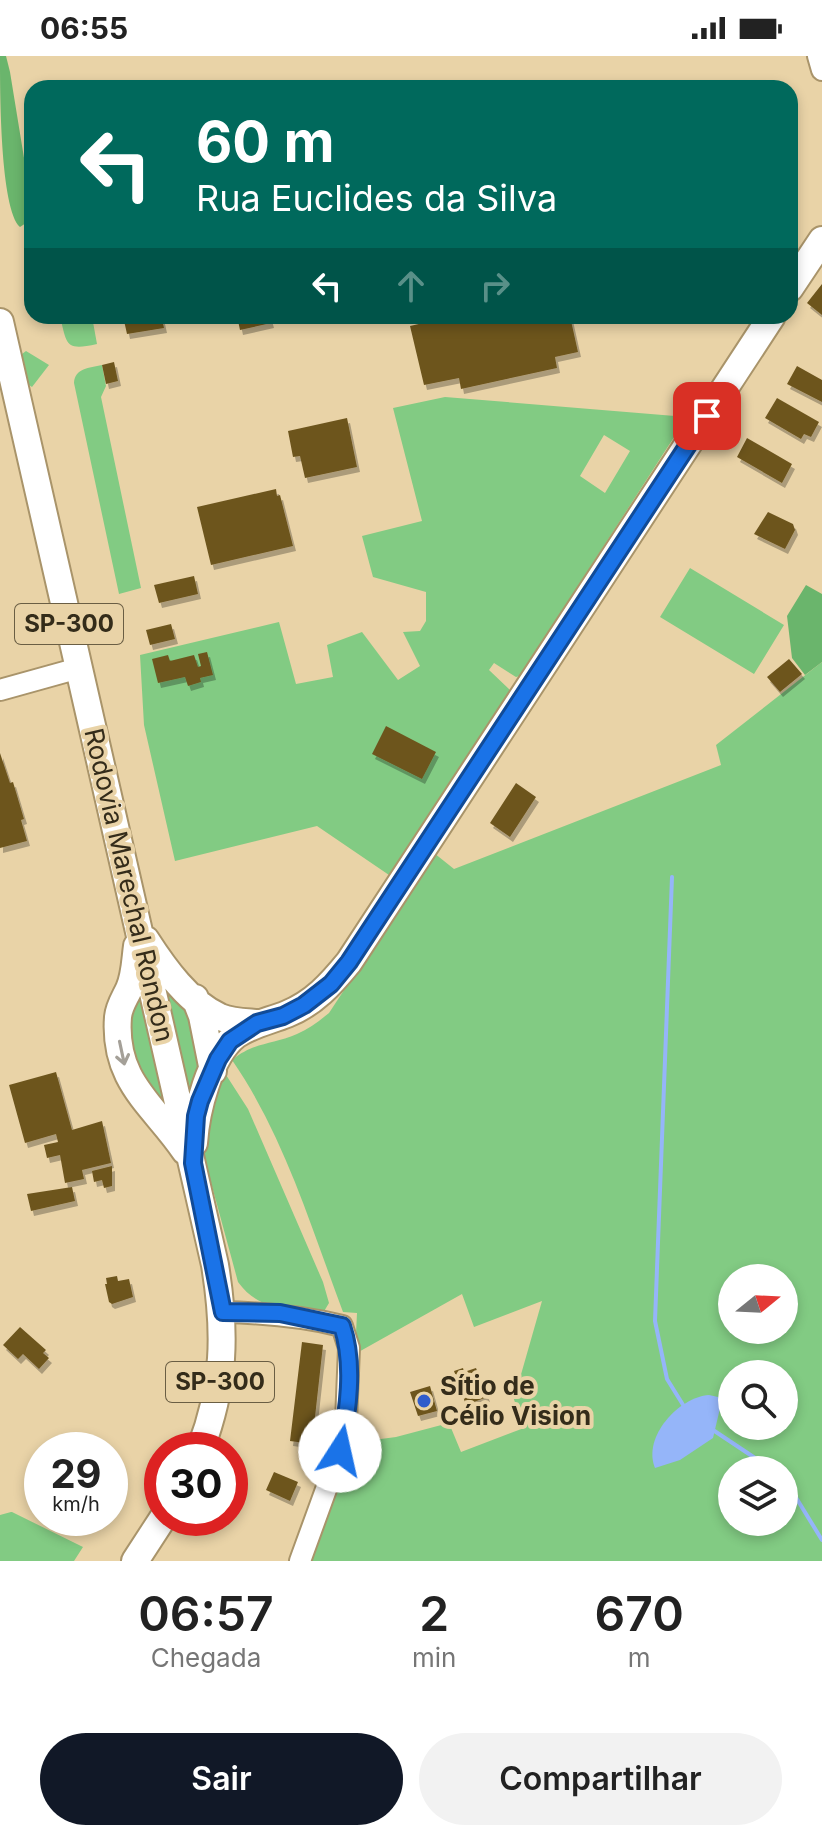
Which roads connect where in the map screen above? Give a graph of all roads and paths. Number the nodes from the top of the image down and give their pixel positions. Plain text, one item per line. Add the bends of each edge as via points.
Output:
1 (818, 56) edge
2 (822, 70) edge
3 (822, 240) edge
4 (798, 276) edge
5 (0, 322) edge
6 (767, 324) edge
7 (79, 668) junction
8 (0, 690) edge
9 (151, 980) junction
10 (195, 998) junction
11 (257, 1023) junction
12 (213, 1071) junction
13 (179, 1109) junction
14 (223, 1312) junction
15 (206, 1432) edge
16 (151, 1536) edge
17 (135, 1561) edge
18 (300, 1561) edge

1 - 2 street
3 - 4 main road
5 - 7 main road, Rodovia Marechal Rondon / SP-300
6 - 11 main road via 349,962 311,1001
7 - 8 street
7 - 9 main road, Rodovia Marechal Rondon / SP-300
9 - 10 main road
9 - 13 main road, Rodovia Marechal Rondon / SP-300
9 -> 13 main road via 120,1009 120,1043 134,1089
10 - 11 main road via 221,1017
10 - 12 main road
11 - 12 main road via 230,1041
12 - 13 main road
13 - 14 main road, Rodovia Marechal Rondon / SP-300
14 - 15 main road, Rodovia Marechal Rondon / SP-300 via 221,1373
14 - 18 street via 280,1313 323,1321 342,1326 346,1338 346,1421 340,1451
16 - 17 main road

